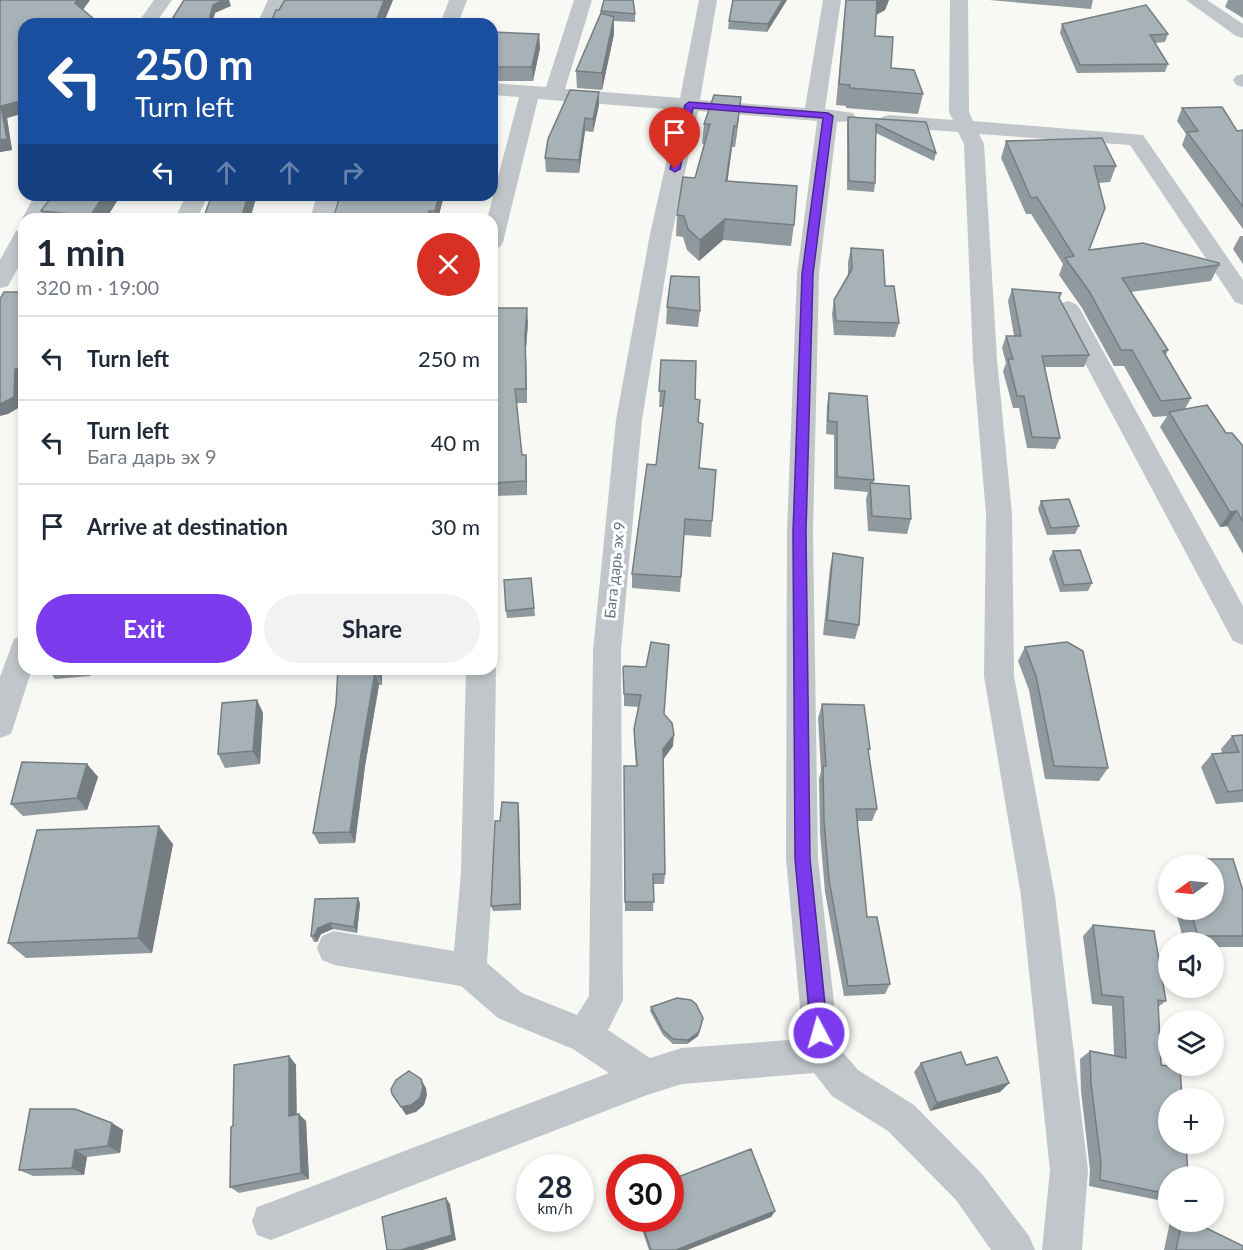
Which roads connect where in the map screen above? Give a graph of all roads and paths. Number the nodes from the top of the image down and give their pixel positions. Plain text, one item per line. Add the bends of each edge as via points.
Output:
1 (163, 0) edge
2 (277, 0) edge
3 (458, 0) edge
4 (583, 0) edge
5 (708, 0) edge
6 (832, 0) edge
7 (959, 0) edge
8 (1195, 0) edge
9 (150, 18) edge
10 (269, 18) edge
11 (450, 18) edge
12 (1243, 32) edge
13 (498, 89) edge
14 (530, 92) junction
15 (554, 94) junction
16 (689, 105) junction
17 (821, 115) junction
18 (967, 127) junction
19 (498, 218) edge
20 (18, 247) edge
21 (0, 281) edge
22 (1243, 297) edge
23 (1068, 309) edge
24 (1243, 633) edge
25 (18, 666) edge
26 (482, 675) edge
27 (0, 725) edge
28 (334, 948) dead end
29 (469, 969) junction
30 (585, 1036) junction
31 (822, 1055) junction
32 (647, 1077) junction
33 (271, 1221) dead end
34 (1015, 1250) edge
35 (1062, 1250) edge

1 - 9 street
2 - 10 street
3 - 11 street
4 - 15 street
5 - 16 street, Бага дарь эх 9
6 - 17 street
7 - 18 street via 959,112
8 - 12 street
13 - 14 street
14 - 15 street
14 - 19 street
15 - 16 street
16 - 17 street
16 - 30 street, Бага дарь эх 9 via 661,234 629,420 607,651 606,1000
17 - 18 street
17 - 31 street via 808,274 800,532 802,859
18 - 22 street via 1136,139
18 - 35 street via 974,144 999,514 999,676 1038,896 1069,1170
20 - 21 street
23 - 24 street
25 - 27 street
26 - 29 street via 477,872
28 - 29 street
29 - 30 street via 510,1006
30 - 32 street
31 - 32 street via 682,1066
31 - 34 street via 845,1083 901,1118 969,1187
32 - 33 street

